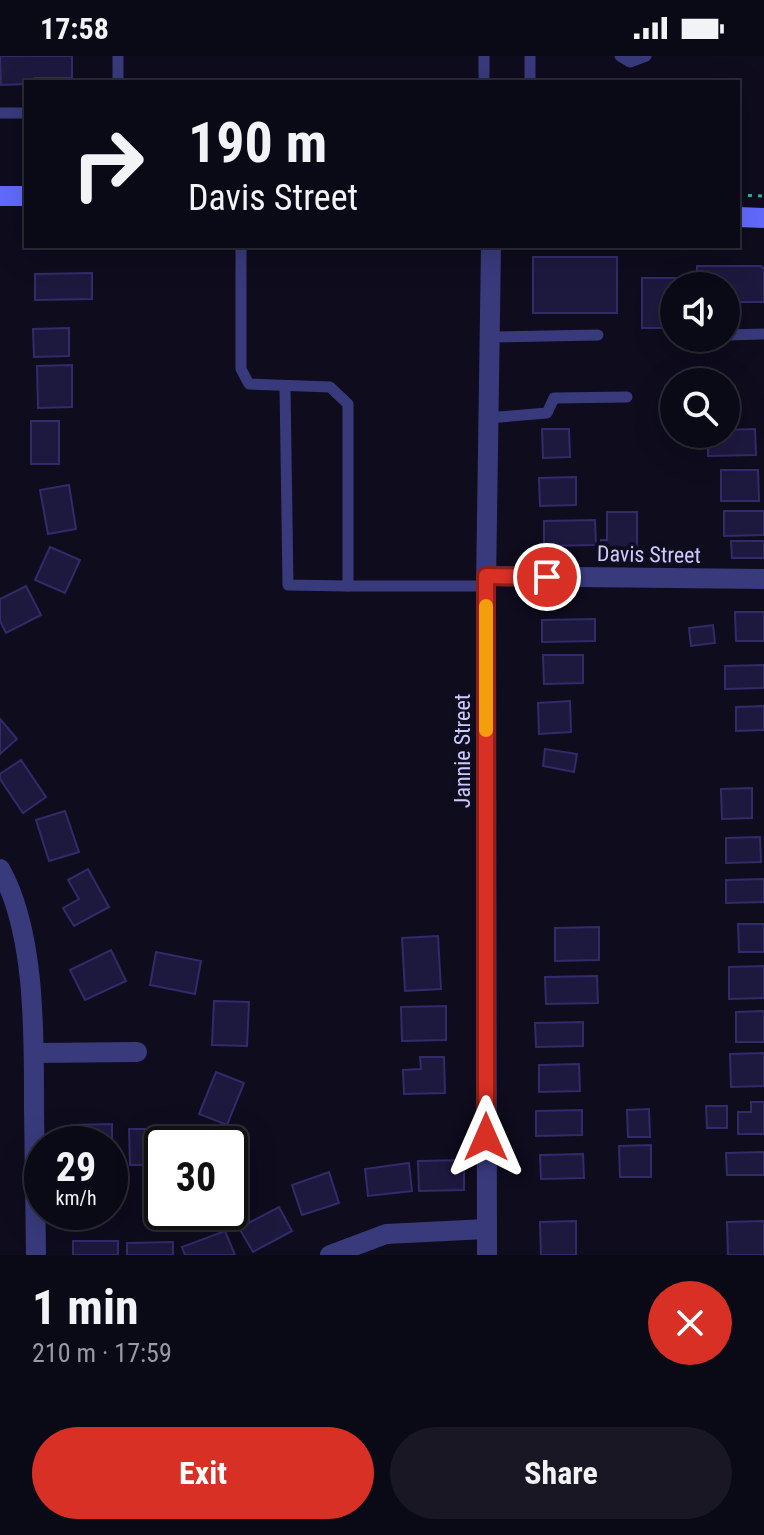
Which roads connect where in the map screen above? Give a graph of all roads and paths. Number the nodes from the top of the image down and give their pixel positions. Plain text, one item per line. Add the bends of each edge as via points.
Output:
1 (118, 56) edge
2 (484, 56) edge
3 (530, 56) edge
4 (620, 56) edge
5 (646, 56) edge
6 (118, 80) edge
7 (484, 80) edge
8 (530, 80) edge
9 (0, 113) edge
10 (24, 113) edge
11 (740, 195) edge
12 (0, 196) edge
13 (24, 196) edge
14 (764, 196) edge
15 (740, 217) edge
16 (764, 218) edge
17 (241, 248) edge
18 (491, 248) edge
19 (764, 334) edge
20 (598, 335) dead end
21 (740, 335) edge
22 (490, 337) junction
23 (285, 387) junction
24 (627, 397) dead end
25 (488, 418) junction
26 (764, 579) edge
27 (486, 581) junction
28 (348, 586) junction
29 (0, 869) edge
30 (137, 1052) dead end
31 (34, 1053) junction
32 (486, 1229) junction
33 (36, 1255) edge
34 (330, 1255) edge
35 (487, 1255) edge

1 - 6 lane
2 - 7 lane
3 - 8 lane
4 - 5 lane via 630,62
9 - 10 lane
11 - 14 path
12 - 13 main road
15 - 16 main road
17 - 23 lane via 241,369 249,384
18 - 22 street, Jannie Street
19 - 21 lane
20 - 22 lane
22 - 25 street, Jannie Street
23 - 28 lane via 330,387 348,404
23 - 28 lane via 288,585
24 - 25 lane via 554,398 547,413
25 - 27 street, Jannie Street
26 - 27 street, Davis Street
27 - 28 lane
27 - 32 street, Jannie Street
29 - 31 street via 11,890 30,977
30 - 31 street
31 - 33 street
32 - 34 street via 386,1234
32 - 35 street, Jannie Street

